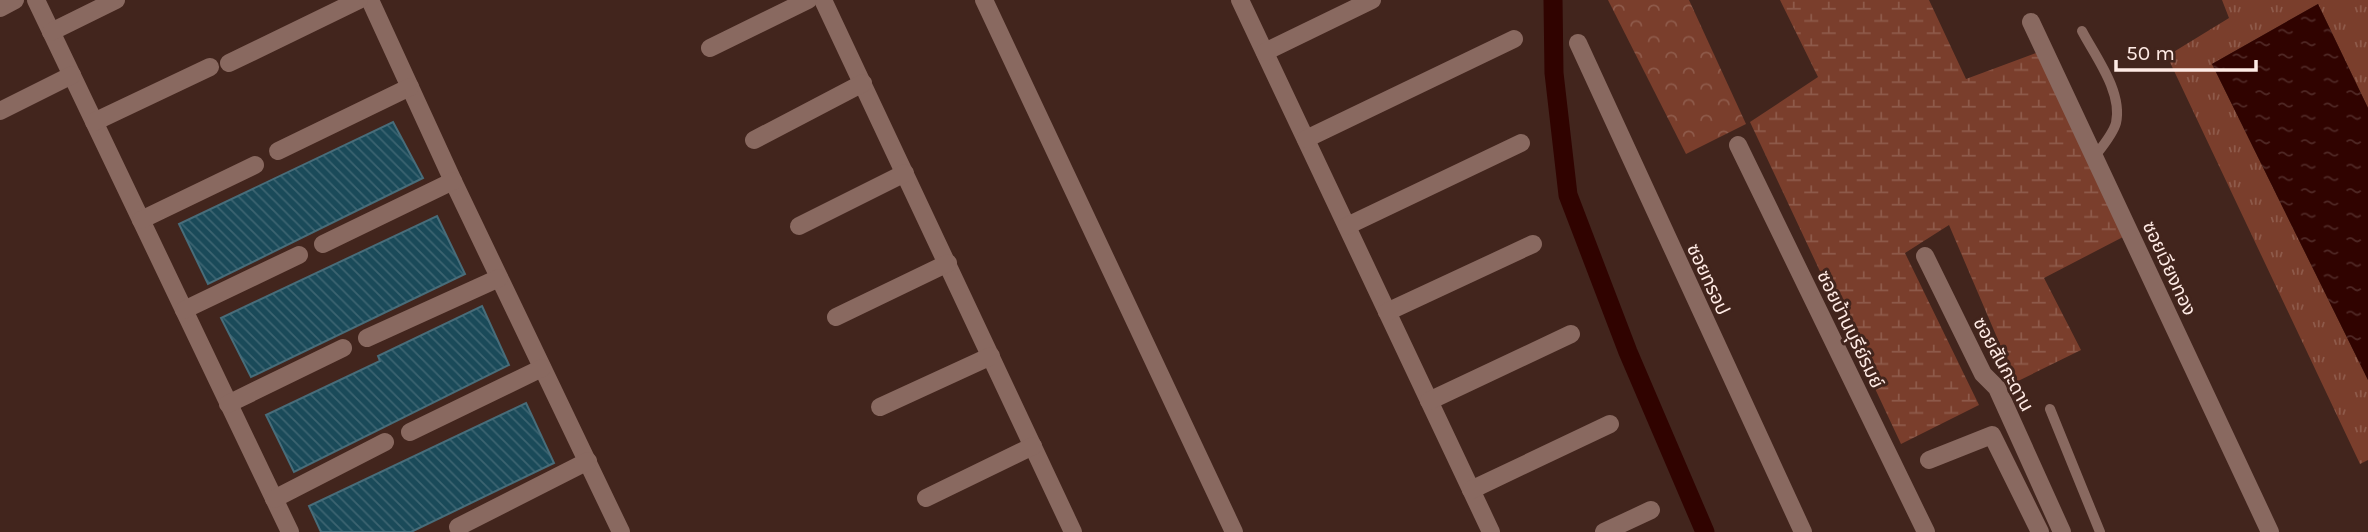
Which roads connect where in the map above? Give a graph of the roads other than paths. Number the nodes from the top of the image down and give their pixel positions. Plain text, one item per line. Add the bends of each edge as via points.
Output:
1 (15, 0) edge
2 (36, 0) edge
3 (116, 0) edge
4 (359, 0) edge
5 (370, 0) edge
6 (808, 0) edge
7 (823, 0) edge
8 (984, 0) edge
9 (1240, 0) edge
10 (1373, 0) edge
11 (0, 8) edge
12 (2031, 22) dead end
13 (2082, 31) dead end
14 (51, 32) junction
15 (1514, 40) dead end
16 (1577, 43) dead end
17 (710, 48) dead end
18 (1265, 52) junction
19 (229, 63) dead end
20 (210, 67) dead end
21 (72, 75) junction
22 (863, 83) junction
23 (410, 87) junction
24 (0, 111) edge
25 (94, 122) junction
26 (1306, 139) junction
27 (754, 140) dead end
28 (1521, 143) dead end
29 (1738, 145) dead end
30 (278, 152) dead end
31 (2095, 156) junction
32 (255, 165) dead end
33 (905, 173) junction
34 (453, 181) junction
35 (141, 220) junction
36 (799, 226) dead end
37 (1347, 226) junction
38 (323, 244) dead end
39 (1533, 244) dead end
40 (299, 255) dead end
41 (1925, 256) dead end
42 (948, 263) junction
43 (499, 278) junction
44 (184, 310) junction
45 (1387, 313) junction
46 (835, 317) dead end
47 (1571, 334) dead end
48 (367, 338) dead end
49 (343, 348) dead end
50 (991, 356) junction
51 (542, 368) junction
52 (1429, 401) junction
53 (228, 404) junction
54 (880, 407) dead end
55 (2050, 409) dead end
56 (1610, 424) dead end
57 (410, 432) dead end
58 (385, 442) dead end
59 (1033, 446) junction
60 (1929, 460) dead end
61 (589, 461) junction
62 (1471, 490) junction
63 (926, 498) dead end
64 (274, 499) junction
65 (1651, 510) dead end
66 (458, 527) dead end
67 (2266, 531) edge
68 (290, 532) edge
69 (621, 532) edge
70 (1073, 532) edge
71 (1234, 532) edge
72 (1491, 532) edge
73 (1604, 532) edge
74 (1803, 532) edge
75 (1926, 532) edge
76 (2040, 532) edge
77 (2062, 532) edge
78 (2100, 532) edge

1 - 11 street
2 - 14 street
3 - 14 street
4 - 19 street
5 - 23 street
6 - 17 street
7 - 22 street
8 - 71 street
9 - 18 street
10 - 18 street
12 - 31 street, ซอยเวียงทอง
13 - 31 lane via 2109,82 2116,107 2116,125
14 - 21 street
15 - 26 street
16 - 74 street, ซอยทรอป
18 - 26 street
20 - 25 street
21 - 24 street
21 - 25 street
22 - 27 street
22 - 33 street
23 - 30 street
23 - 34 street
25 - 35 street
26 - 37 street
28 - 37 street
29 - 75 street, ซอยบ้านบุรีย์รมย์
31 - 67 street, ซอยเวียงทอง
32 - 35 street
33 - 36 street
33 - 42 street
34 - 38 street
34 - 43 street
35 - 44 street
37 - 45 street
39 - 45 street
40 - 44 street
41 - 77 street, ซอยสันกะดาน via 1983,374 1997,388
42 - 46 street
42 - 50 street
43 - 48 street
43 - 51 street
44 - 53 street
45 - 52 street
47 - 52 street
49 - 53 street
50 - 54 street
50 - 59 street
51 - 57 street
51 - 61 street
52 - 62 street
53 - 64 street
55 - 78 lane
56 - 62 street
58 - 64 street
59 - 63 street
59 - 70 street
60 - 76 street via 1992,435
61 - 66 street
61 - 69 street
62 - 72 street
64 - 68 street
65 - 73 street

